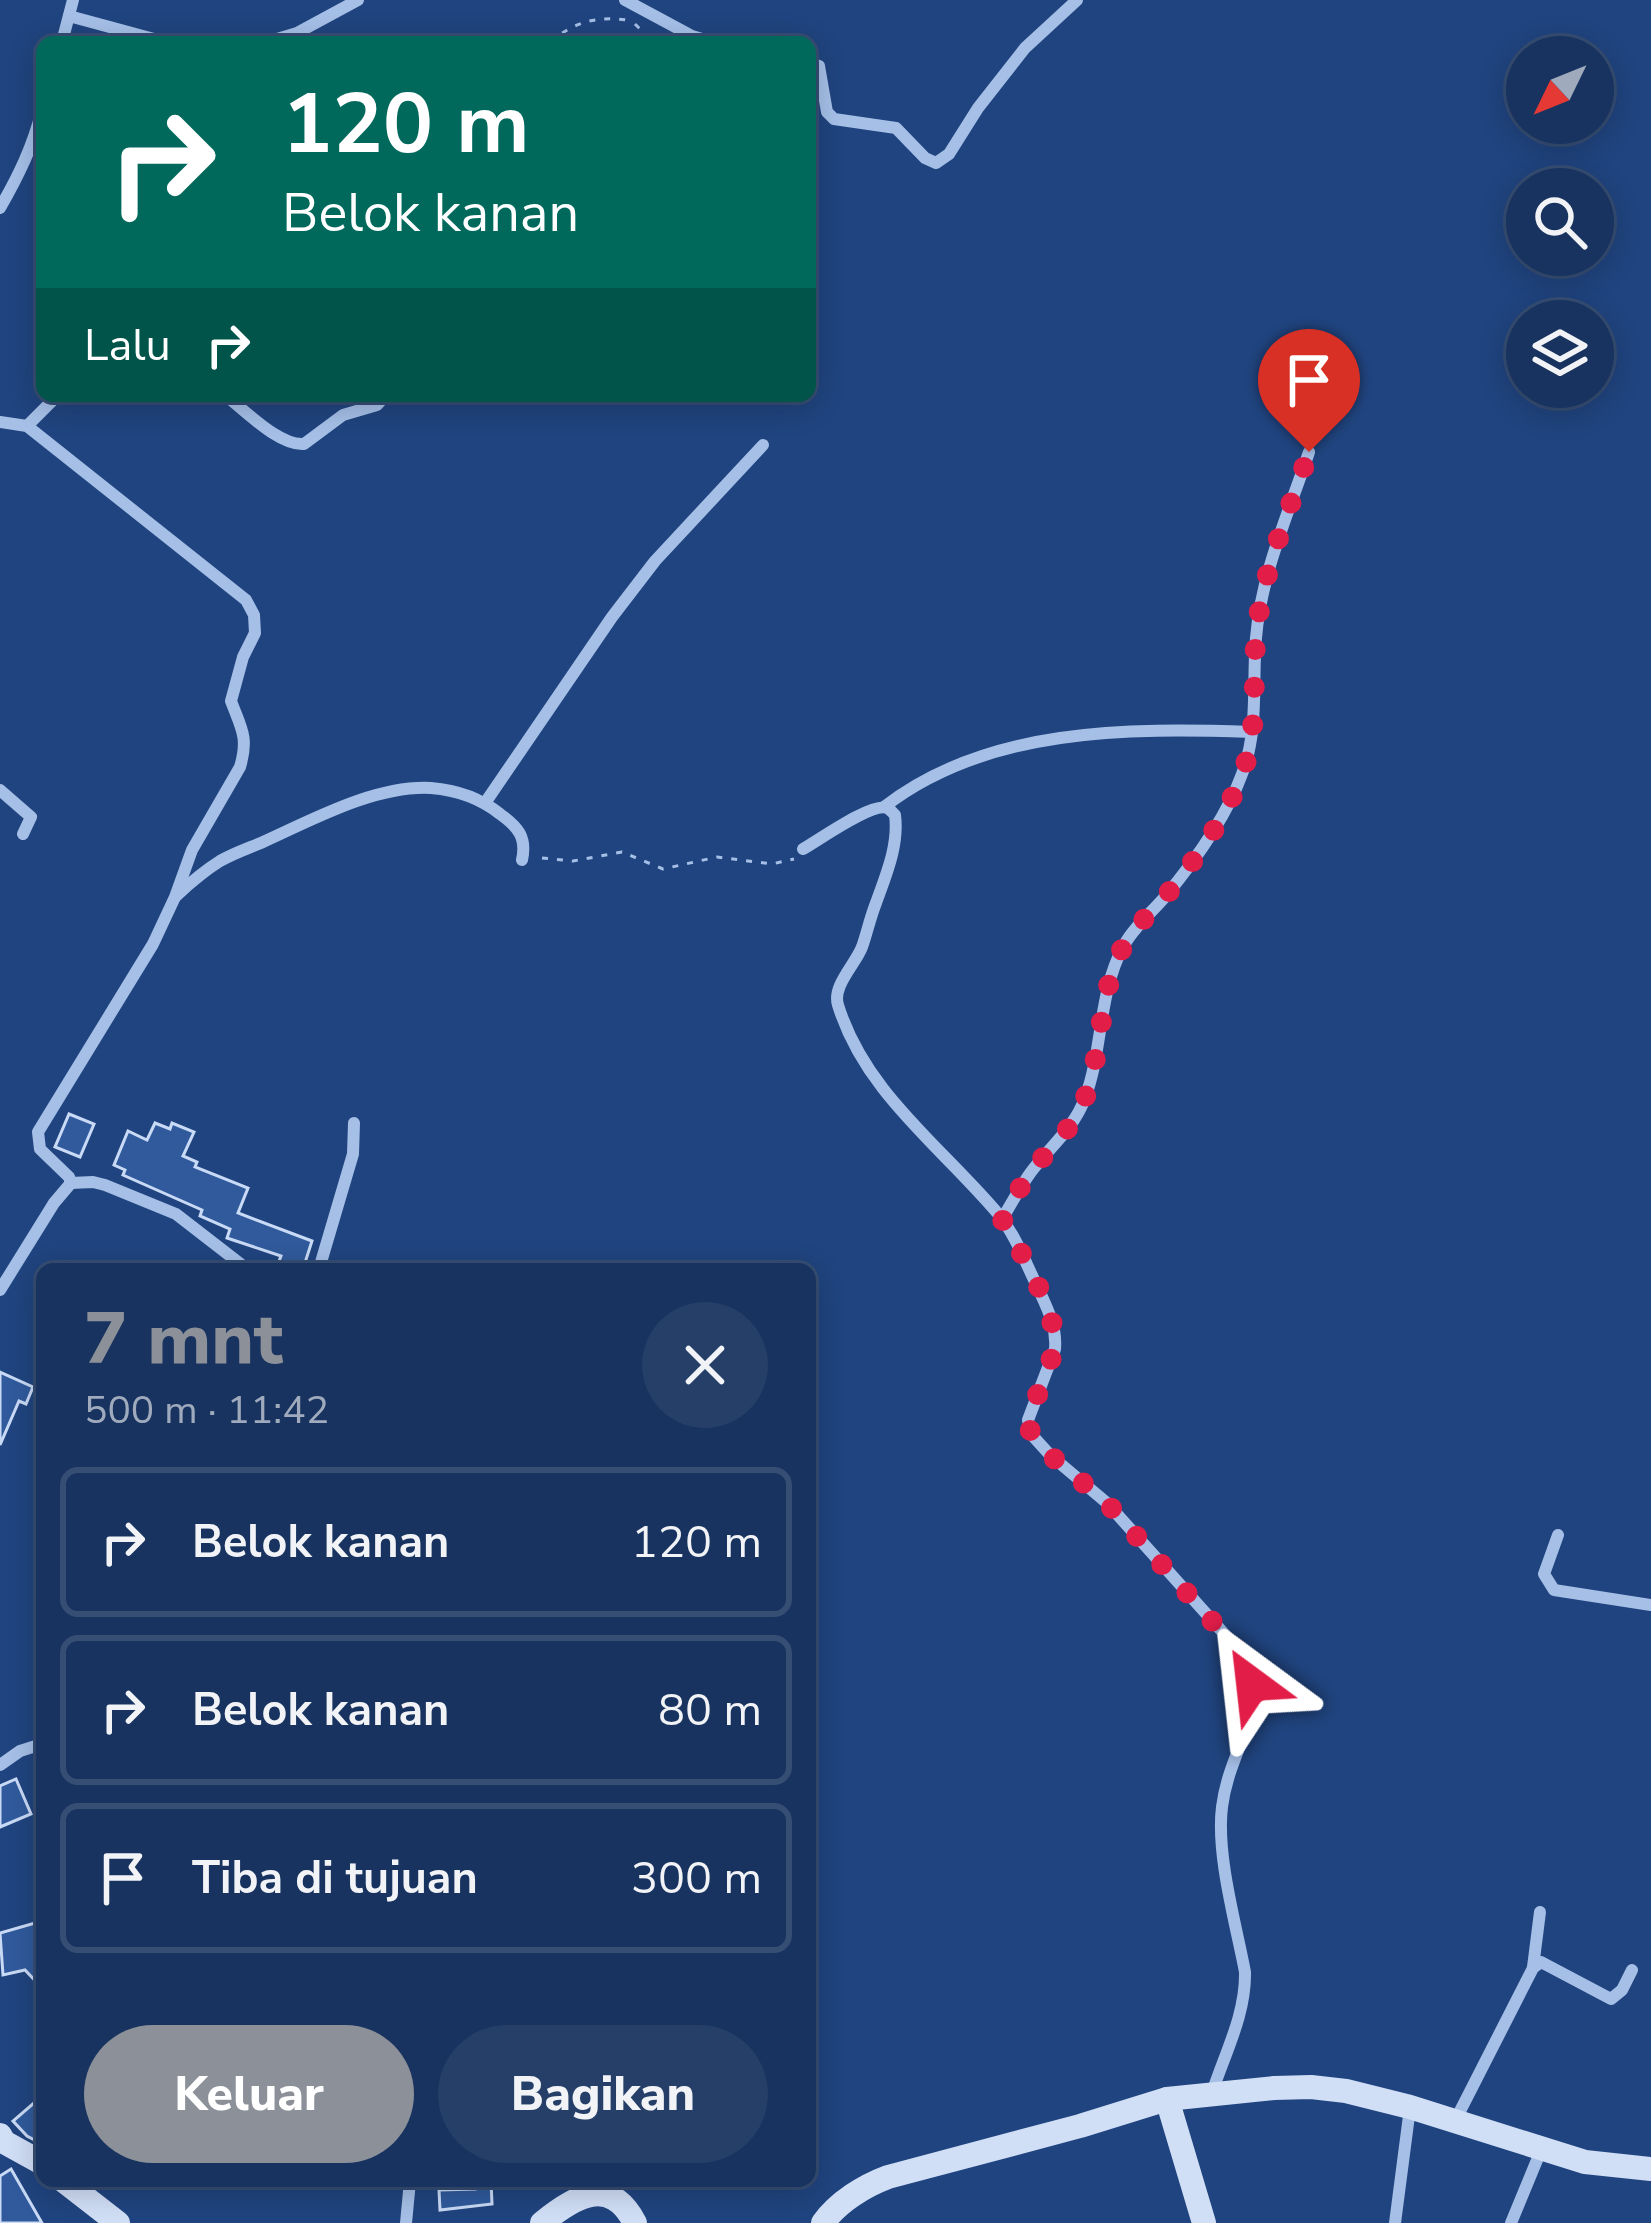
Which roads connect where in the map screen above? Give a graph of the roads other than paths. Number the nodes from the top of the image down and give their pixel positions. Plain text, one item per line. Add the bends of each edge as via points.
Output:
1 (74, 0) edge
2 (358, 0) edge
3 (625, 0) edge
4 (1077, 0) edge
5 (69, 16) junction
6 (64, 36) edge
7 (143, 36) edge
8 (287, 36) edge
9 (692, 36) edge
10 (816, 65) edge
11 (36, 135) edge
12 (0, 208) edge
13 (51, 402) edge
14 (234, 402) edge
15 (380, 402) edge
16 (0, 422) edge
17 (27, 426) junction
18 (763, 445) dead end
19 (1309, 452) dead end
20 (1252, 732) junction
21 (0, 790) edge
22 (484, 803) junction
23 (884, 807) junction
24 (22, 835) dead end
25 (803, 849) road end
26 (522, 860) road end
27 (175, 897) junction
28 (354, 1124) dead end
29 (71, 1183) junction
30 (1002, 1219) junction
31 (239, 1263) edge
32 (322, 1263) edge
33 (0, 1290) edge
34 (1558, 1535) dead end
35 (1651, 1605) edge
36 (36, 1746) edge
37 (0, 1765) edge
38 (1540, 1912) dead end
39 (1533, 1968) junction
40 (1632, 1970) dead end
41 (1211, 2094) junction
42 (1168, 2099) junction
43 (1410, 2107) junction
44 (1455, 2121) junction
45 (0, 2135) edge
46 (1542, 2148) junction
47 (36, 2160) edge
48 (1651, 2169) edge
49 (72, 2187) edge
50 (409, 2187) edge
51 (118, 2223) edge
52 (406, 2223) edge
53 (542, 2223) edge
54 (635, 2223) edge
55 (824, 2223) edge
56 (1204, 2223) edge
57 (1395, 2223) edge
58 (1511, 2223) edge

1 - 5 street
2 - 8 street
3 - 9 street
4 - 10 street via 1025,48 936,163 896,128 834,118
5 - 6 street
5 - 7 street
11 - 12 street
13 - 17 street
14 - 15 street via 296,446
16 - 17 street
17 - 27 street via 240,594 254,615 231,701 245,752
18 - 22 street via 655,561
19 - 20 street via 1264,588
20 - 23 street via 1124,731 1014,746 923,779
20 - 30 street via 1229,803 1122,949 1083,1106
21 - 24 street via 31,818
22 - 26 street via 521,833
22 - 27 street via 429,788 382,795 227,857
23 - 25 street
23 - 30 street via 896,819 890,866 836,1000 879,1086
27 - 29 street via 38,1132 40,1149
28 - 32 street
29 - 31 street via 106,1185 176,1214
29 - 33 street
30 - 41 street via 1056,1336 1028,1420 1031,1434 1107,1503 1236,1648 1252,1684 1222,1807 1246,1991
34 - 35 street via 1544,1574 1554,1590
36 - 37 street
38 - 39 street
39 - 40 street via 1541,1962 1611,1999
39 - 44 street
41 - 42 street
41 - 43 street via 1311,2087
42 - 55 street via 888,2176
42 - 56 street
43 - 44 street
43 - 57 street
44 - 46 street
45 - 47 street
46 - 48 street
46 - 58 street
49 - 51 street
50 - 52 street
53 - 54 street via 593,2195 618,2198

